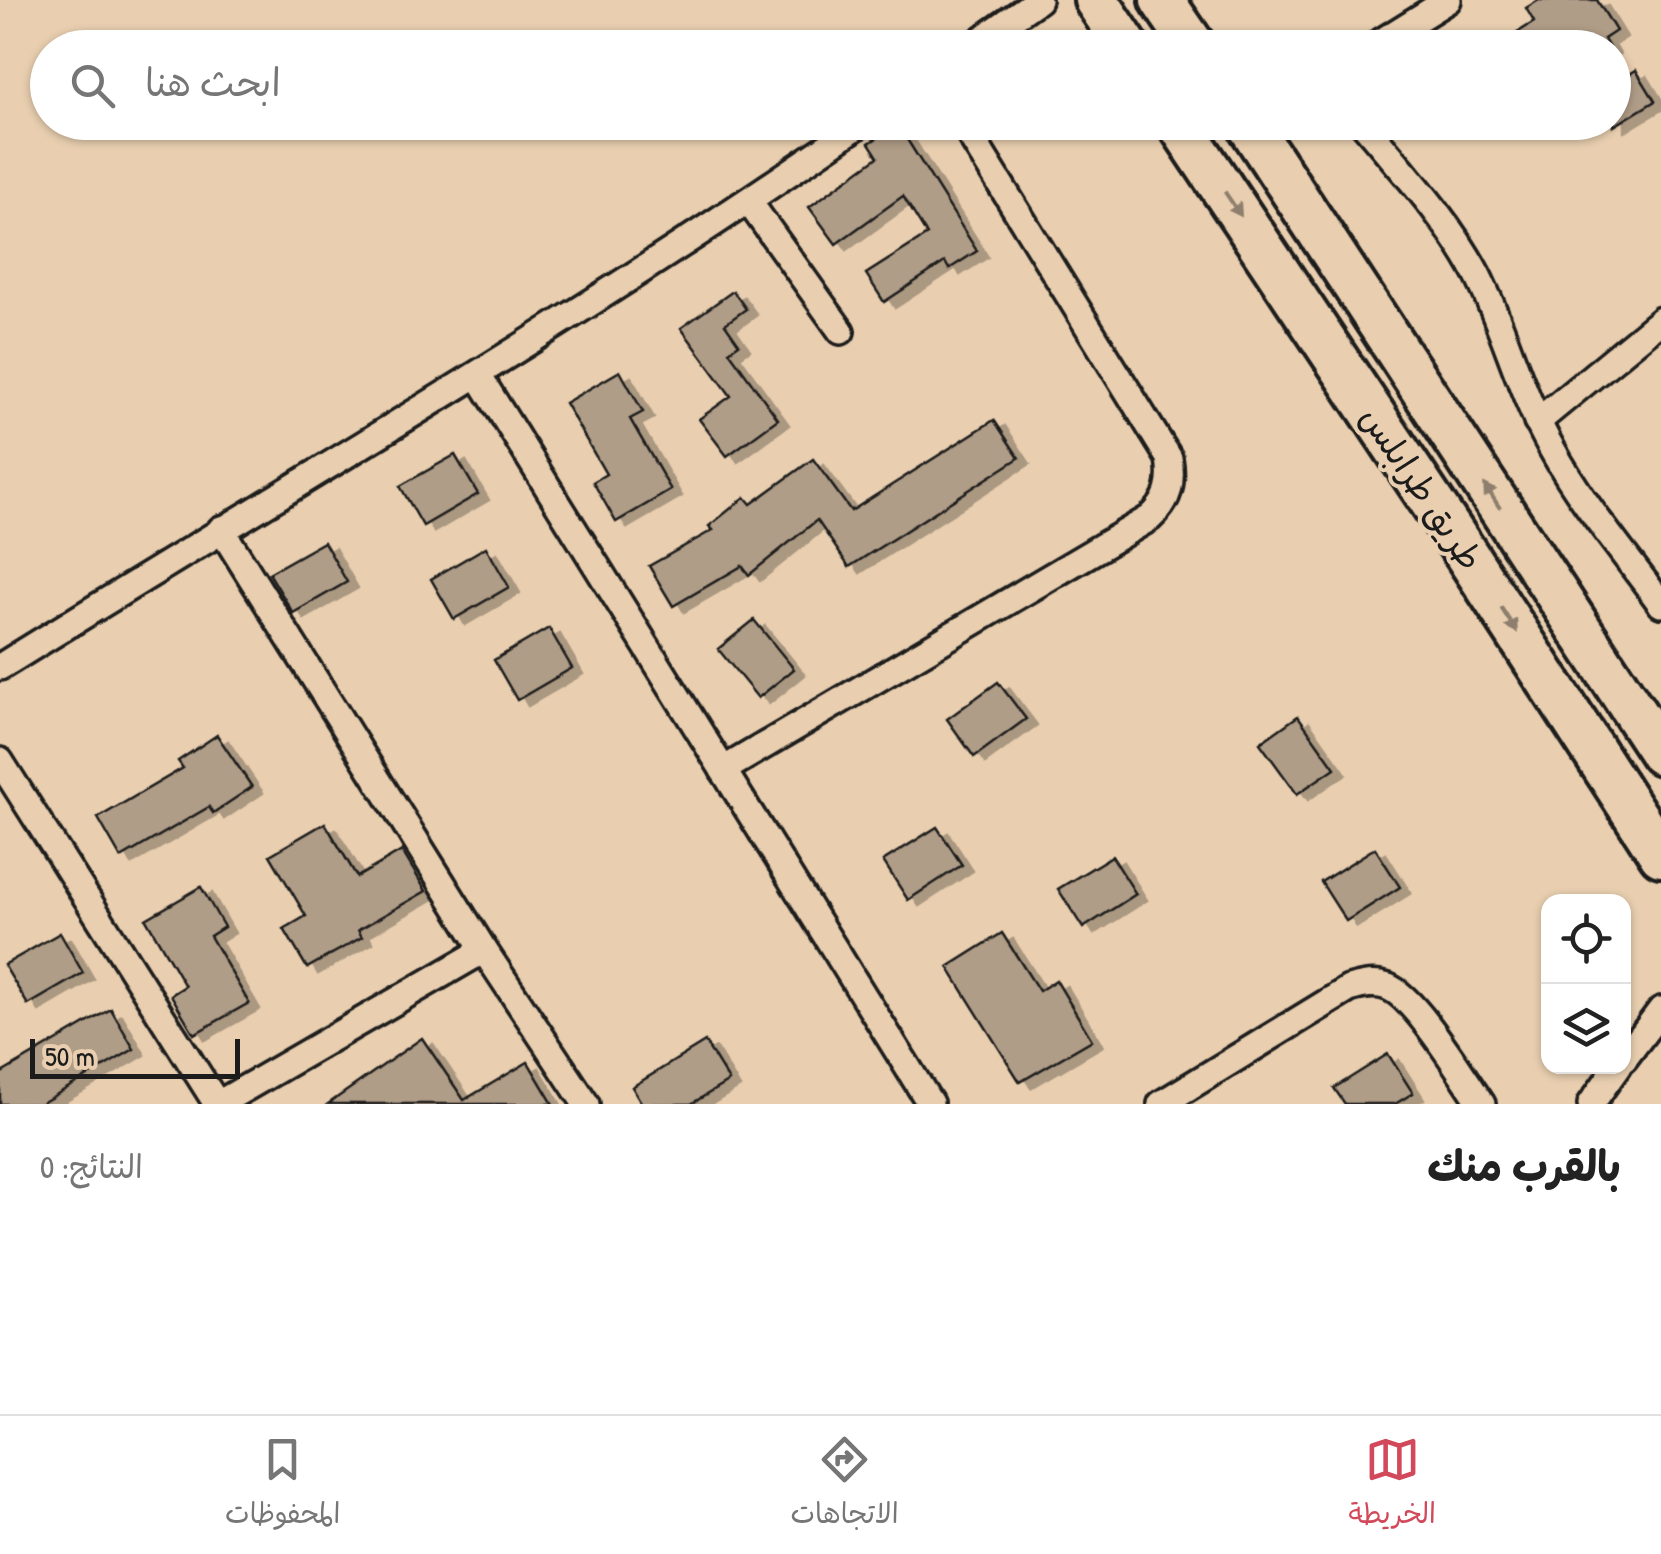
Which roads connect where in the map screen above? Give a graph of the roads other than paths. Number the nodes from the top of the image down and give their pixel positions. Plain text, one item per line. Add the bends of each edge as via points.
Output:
1 (1038, 0) edge
2 (1096, 0) edge
3 (1162, 0) edge
4 (1448, 0) edge
5 (996, 30) edge
6 (1116, 30) edge
7 (1183, 30) edge
8 (1400, 30) edge
9 (837, 140) edge
10 (973, 140) edge
11 (1190, 140) edge
12 (1259, 140) edge
13 (1377, 140) edge
14 (749, 202) junction
15 (1661, 320) edge
16 (841, 330) dead end
17 (478, 375) junction
18 (1537, 422) junction
19 (222, 528) junction
20 (1661, 604) edge
21 (0, 666) edge
22 (1661, 753) edge
23 (0, 761) edge
24 (723, 770) junction
25 (1661, 855) edge
26 (484, 950) junction
27 (1661, 1010) edge
28 (1631, 1050) edge
29 (1612, 1074) edge
30 (930, 1103) edge
31 (218, 1104) edge
32 (586, 1104) edge
33 (1162, 1104) edge
34 (1482, 1104) edge
35 (1591, 1104) edge

1 - 5 street
2 - 6 highway
3 - 7 highway
4 - 8 street
9 - 14 street
10 - 24 street via 1169,458 1166,500 1150,518
11 -> 25 highway, طريق طرابلس
22 -> 12 highway
13 - 18 street via 1462,248
14 - 16 street
14 - 17 street
15 - 18 street
17 - 19 street
17 - 24 street
18 - 20 street
19 - 21 street
19 - 26 street
23 - 31 street
24 - 30 street
26 - 31 street
26 - 32 street
27 - 28 street
29 - 35 street
33 - 34 street via 1349,988 1377,984 1412,1006

